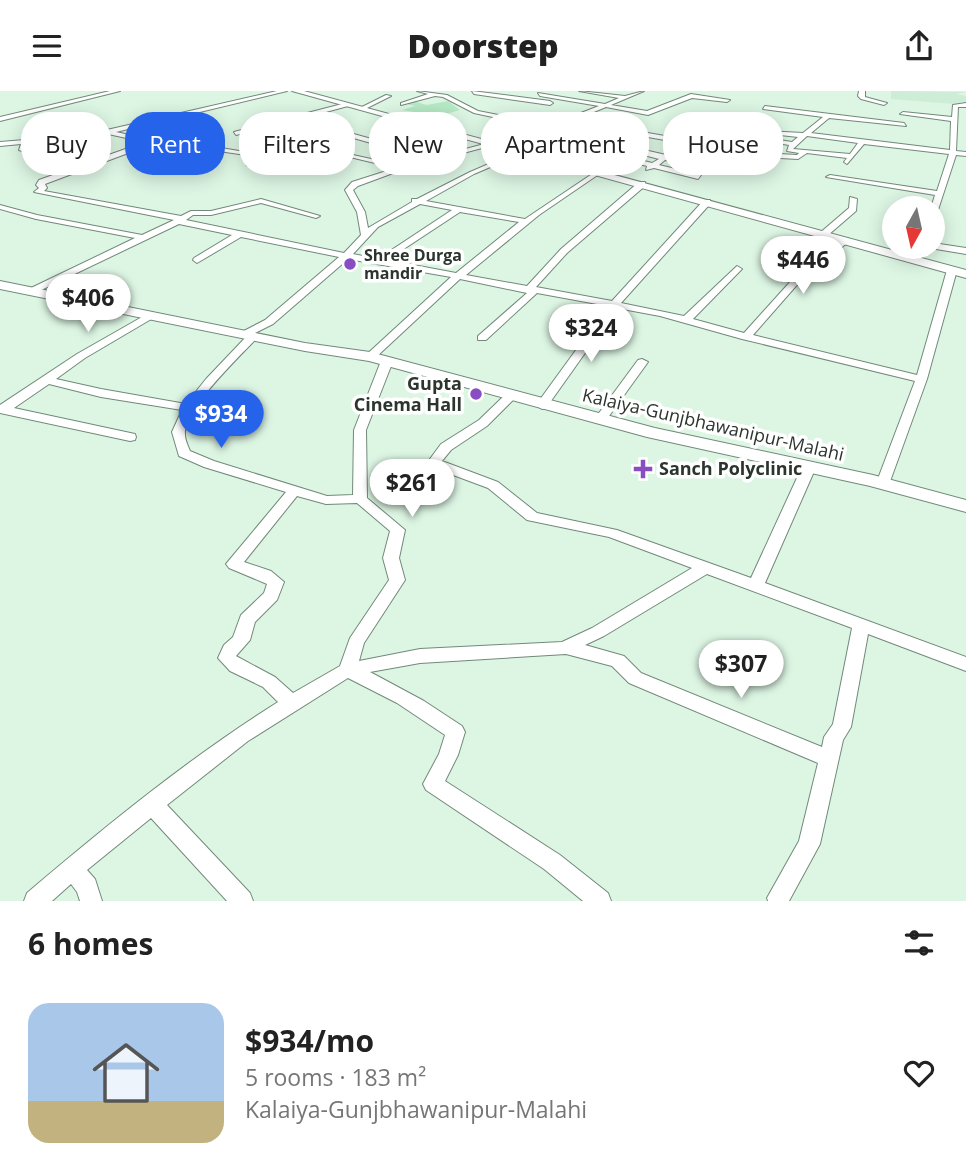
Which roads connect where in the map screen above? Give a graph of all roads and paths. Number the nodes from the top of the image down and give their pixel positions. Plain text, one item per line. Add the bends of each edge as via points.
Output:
1 (117, 91) edge
2 (284, 91) edge
3 (296, 91) edge
4 (420, 91) edge
5 (475, 91) edge
6 (582, 91) edge
7 (641, 91) edge
8 (435, 94) junction
9 (540, 94) dead end
10 (863, 95) edge
11 (876, 95) dead end
12 (388, 96) dead end
13 (625, 97) junction
14 (450, 98) junction
15 (727, 100) dead end
16 (884, 103) dead end
17 (403, 104) dead end
18 (346, 105) junction
19 (607, 105) junction
20 (966, 106) edge
21 (765, 108) dead end
22 (361, 109) junction
23 (593, 110) junction
24 (194, 112) edge
25 (320, 112) edge
26 (588, 112) edge
27 (481, 114) edge
28 (903, 114) dead end
29 (828, 116) junction
30 (0, 119) edge
31 (954, 119) junction
32 (904, 125) dead end
33 (800, 127) dead end
34 (812, 129) junction
35 (239, 132) edge
36 (236, 133) dead end
37 (783, 134) edge
38 (649, 135) edge
39 (805, 135) junction
40 (481, 141) edge
41 (783, 142) edge
42 (862, 142) junction
43 (0, 144) edge
44 (793, 144) junction
45 (21, 146) edge
46 (21, 147) edge
47 (0, 152) edge
48 (125, 152) edge
49 (953, 153) junction
50 (966, 154) edge
51 (801, 155) junction
52 (663, 159) edge
53 (651, 166) junction
54 (481, 169) edge
55 (381, 175) edge
56 (594, 175) edge
57 (605, 175) edge
58 (698, 177) dead end
59 (830, 177) dead end
60 (630, 181) junction
61 (642, 184) junction
62 (939, 193) junction
63 (938, 196) edge
64 (853, 199) dead end
65 (415, 201) junction
66 (706, 202) junction
67 (0, 207) edge
68 (459, 209) junction
69 (316, 216) dead end
70 (180, 220) junction
71 (525, 221) junction
72 (365, 234) junction
73 (824, 234) junction
74 (239, 235) junction
75 (140, 237) junction
76 (845, 240) junction
77 (945, 248) edge
78 (882, 250) edge
79 (966, 251) edge
80 (347, 255) junction
81 (915, 259) edge
82 (197, 260) dead end
83 (379, 262) junction
84 (737, 269) dead end
85 (952, 270) junction
86 (966, 274) edge
87 (456, 277) junction
88 (0, 285) edge
89 (531, 290) junction
90 (32, 291) junction
91 (615, 304) junction
92 (149, 316) junction
93 (686, 320) junction
94 (249, 335) junction
95 (746, 337) junction
96 (482, 338) dead end
97 (369, 357) junction
98 (387, 361) junction
99 (642, 362) dead end
100 (921, 379) junction
101 (48, 380) junction
102 (511, 396) junction
103 (542, 405) junction
104 (190, 408) junction
105 (2, 409) edge
106 (600, 420) junction
107 (130, 437) dead end
108 (809, 467) junction
109 (883, 484) junction
110 (293, 492) junction
111 (360, 499) junction
112 (966, 506) edge
113 (703, 569) junction
114 (755, 587) junction
115 (861, 627) junction
116 (564, 648) junction
117 (966, 664) edge
118 (348, 670) junction
119 (291, 703) junction
120 (830, 759) junction
121 (153, 805) junction
122 (73, 869) junction
123 (778, 898) dead end
124 (35, 901) edge
125 (91, 901) edge
126 (242, 901) edge
127 (600, 901) edge

1 - 30 street
2 - 24 street
3 - 18 street
4 - 8 street
5 - 14 street
5 - 23 street
6 - 13 street
7 - 13 street
8 - 14 street
8 - 17 street
9 - 19 street
10 - 11 street
10 - 16 street
12 - 22 street
13 - 19 street
14 - 27 street
15 - 19 street via 691,96 648,113
18 - 22 street
18 - 25 street
19 - 23 street
20 - 31 street via 955,106
21 - 29 street
22 - 40 street
23 - 26 street
28 - 31 street
29 - 32 street
29 - 34 street
31 - 49 street
33 - 34 street
34 - 39 street
35 - 36 street
37 - 39 street
38 - 51 street via 751,153
39 - 42 street
39 - 44 street
41 - 44 street
42 - 49 street
42 - 51 street via 846,164
43 - 45 street
44 - 51 street via 789,150
46 - 47 street
48 - 70 street via 42,182 38,192
49 - 50 street
49 - 62 street
52 - 53 street
53 - 58 street
53 - 60 street
54 - 65 street
55 - 72 street via 349,190 361,212
56 - 71 street
57 - 60 street
59 - 62 street
60 - 61 street
61 - 66 street
61 - 89 street via 564,251
62 - 63 street
64 - 73 street via 853,209
65 - 68 street
65 - 72 street
66 - 73 street
66 - 91 street
67 - 75 street
68 - 71 street
68 - 83 street
69 - 70 street via 261,201 191,213
70 - 74 street
70 - 75 street
71 - 87 street
72 - 80 street
73 - 76 street
74 - 80 street
74 - 82 street
75 - 90 street
76 - 78 street
76 - 95 street via 793,284
77 - 79 street
80 - 83 street
80 - 94 street
81 - 85 street
83 - 87 street
84 - 93 street
85 - 86 street
85 - 100 street
87 - 89 street
87 - 97 street
88 - 90 street, Kalaiya-Gunjbhawanipur-Malahi
89 - 91 street
89 - 96 street
90 - 92 street, Kalaiya-Gunjbhawanipur-Malahi
91 - 93 street
91 - 103 street
92 - 94 street, Kalaiya-Gunjbhawanipur-Malahi
92 - 101 street
93 - 95 street
94 - 97 street, Kalaiya-Gunjbhawanipur-Malahi
94 - 104 street
95 - 100 street
97 - 98 street, Kalaiya-Gunjbhawanipur-Malahi
98 - 102 street, Kalaiya-Gunjbhawanipur-Malahi
98 - 111 street via 360,430
99 - 106 street
100 - 109 street
101 - 104 street
101 - 105 street
102 - 103 street, Kalaiya-Gunjbhawanipur-Malahi
102 - 113 street via 483,423 446,447 434,463 493,485 533,517 612,533
103 - 106 street, Kalaiya-Gunjbhawanipur-Malahi
104 - 110 street via 178,434 184,453
105 - 107 street
106 - 108 street, Kalaiya-Gunjbhawanipur-Malahi
108 - 109 street, Kalaiya-Gunjbhawanipur-Malahi
108 - 114 street
109 - 112 street, Kalaiya-Gunjbhawanipur-Malahi
110 - 111 street via 326,501
110 - 119 street via 234,564 276,582 271,596 247,618 241,640 227,657 269,682
111 - 118 street via 398,530 391,558 397,580 356,642
113 - 114 street
113 - 116 street
114 - 115 street
115 - 117 street
115 - 120 street via 842,727 834,737
116 - 118 street via 420,656
116 - 120 street via 616,659 635,678
118 - 119 street
118 - 127 street via 431,713 455,732 433,784 552,862
119 - 121 street
120 - 123 street via 809,844
121 - 122 street
121 - 126 street
122 - 124 street
122 - 125 street

